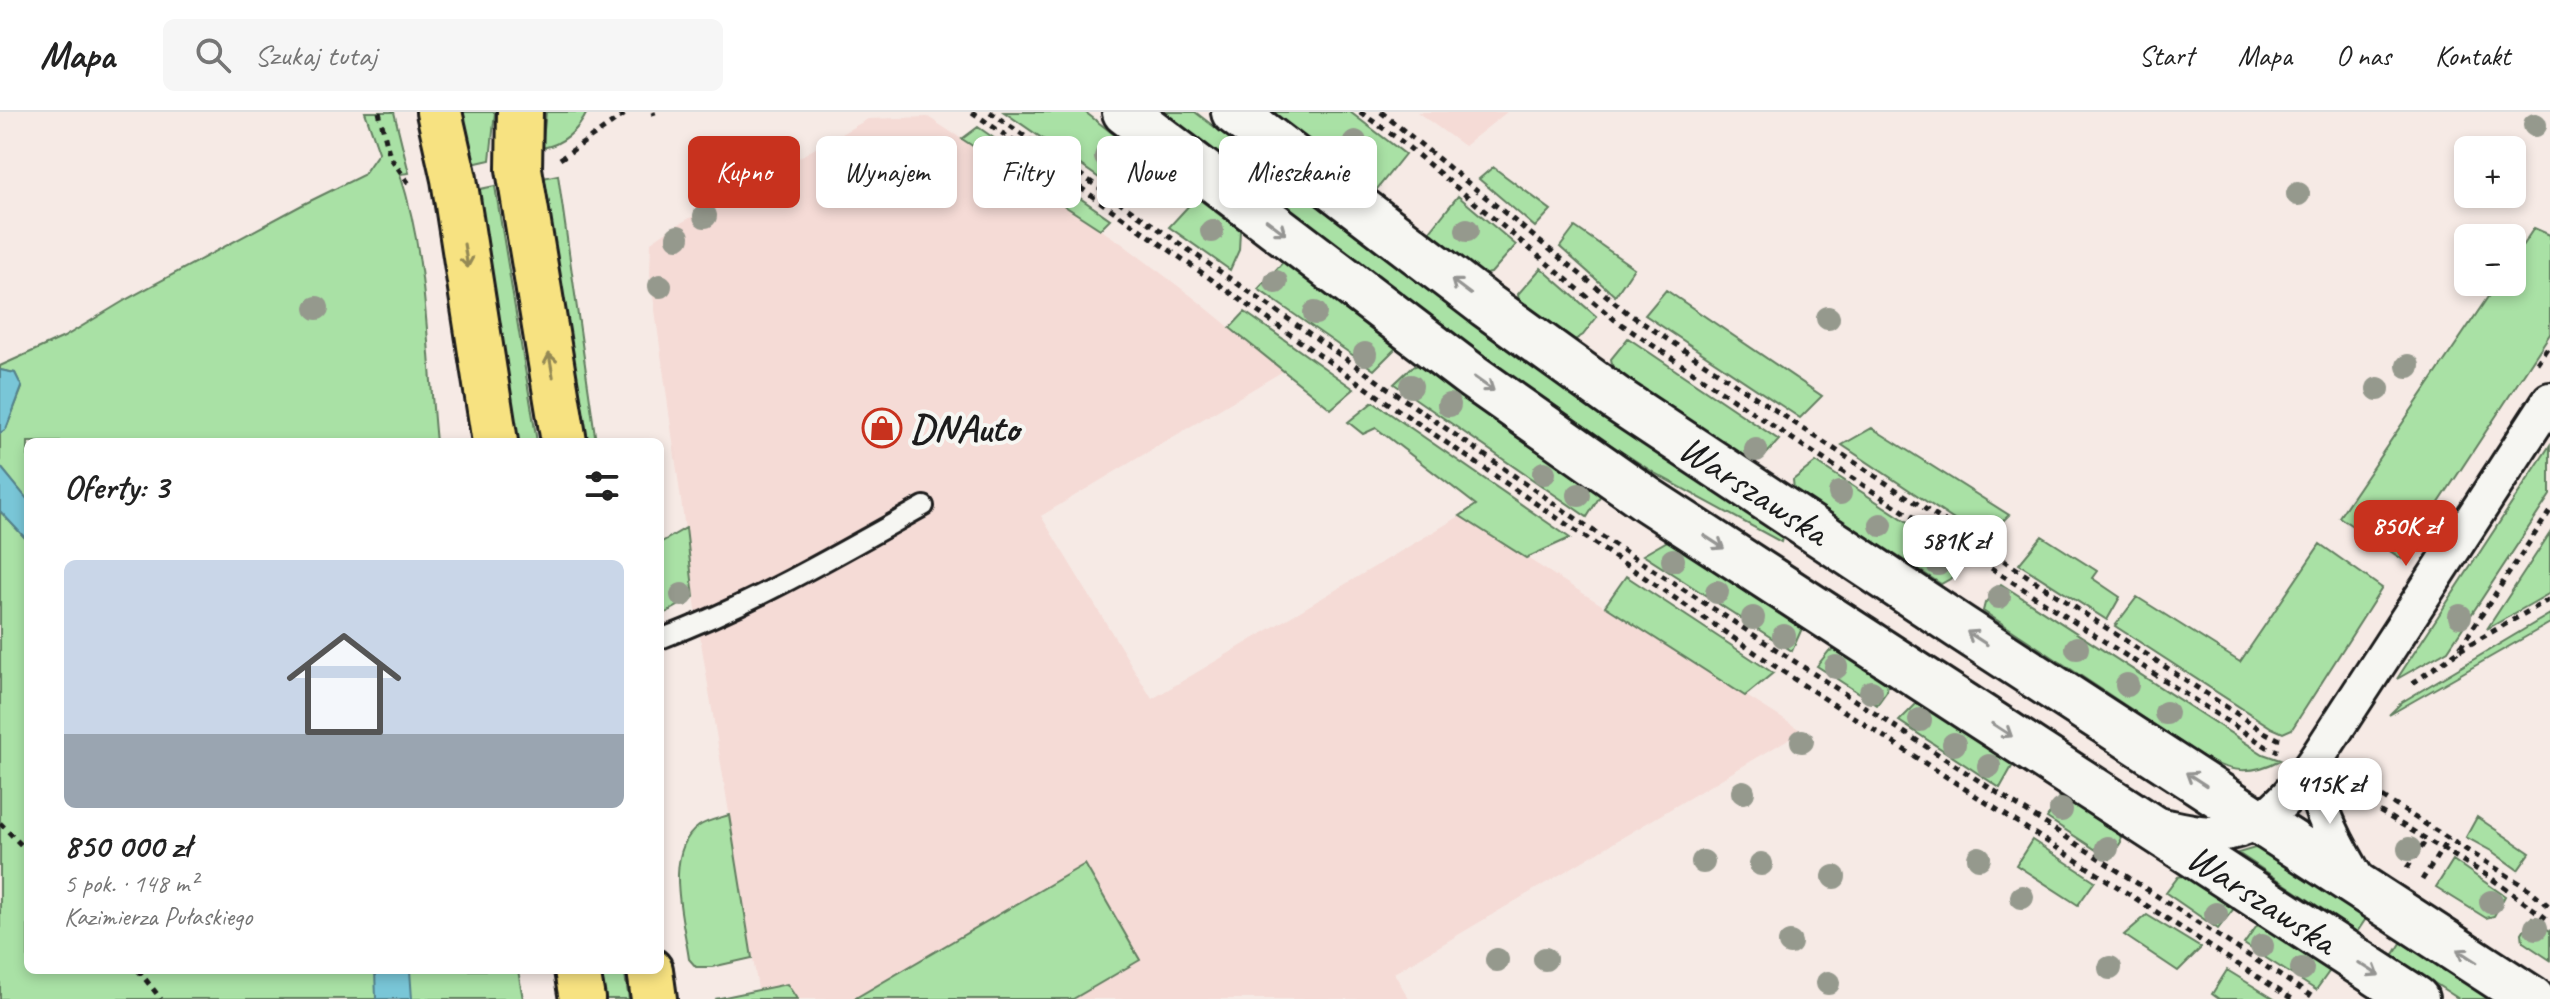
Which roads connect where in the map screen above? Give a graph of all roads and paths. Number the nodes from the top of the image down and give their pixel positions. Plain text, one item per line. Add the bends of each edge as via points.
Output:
1 (379, 112) edge
2 (439, 112) edge
3 (520, 112) edge
4 (628, 112) edge
5 (972, 112) edge
6 (990, 112) edge
7 (1125, 112) edge
8 (1234, 112) edge
9 (1360, 112) edge
10 (1381, 112) edge
11 (552, 165) dead end
12 (415, 187) dead end
13 (2550, 400) edge
14 (494, 438) edge
15 (563, 438) edge
16 (924, 506) dead end
17 (2550, 511) edge
18 (2550, 599) edge
19 (664, 637) edge
20 (2457, 652) junction
21 (2402, 690) dead end
22 (2314, 762) junction
23 (2352, 765) dead end
24 (2349, 777) junction
25 (2261, 821) junction
26 (0, 823) edge
27 (2146, 823) junction
28 (24, 848) edge
29 (2362, 888) junction
30 (2550, 907) edge
31 (2550, 921) edge
32 (141, 974) edge
33 (578, 974) edge
34 (651, 974) edge
35 (161, 999) edge
36 (582, 999) edge
37 (654, 999) edge
38 (2292, 999) edge
39 (2316, 999) edge
40 (2416, 999) edge
41 (2532, 999) edge

1 - 12 path via 390,157
2 -> 14 main road
15 -> 3 main road via 521,182
4 - 11 path
5 - 38 path via 1791,677
6 - 39 path via 1601,536
7 -> 27 main road, Warszawska via 1473,377 1648,500
25 -> 8 main road, Warszawska via 1615,398
9 - 22 path via 1637,335 2267,747
10 - 22 path via 1629,314 2266,733 2293,740
13 - 22 street
16 - 19 lane via 814,568
17 - 20 path
18 - 20 path
20 - 21 path
22 - 24 path
22 - 25 street
22 - 29 street via 2318,803 2328,830
22 - 31 path
23 - 24 path
24 - 30 path
25 - 27 street via 2242,831 2211,834
25 - 29 main road, Warszawska
26 - 28 path
27 -> 40 main road, Warszawska
41 -> 29 main road, Warszawska
32 - 35 path
33 - 36 main road
34 - 37 main road

